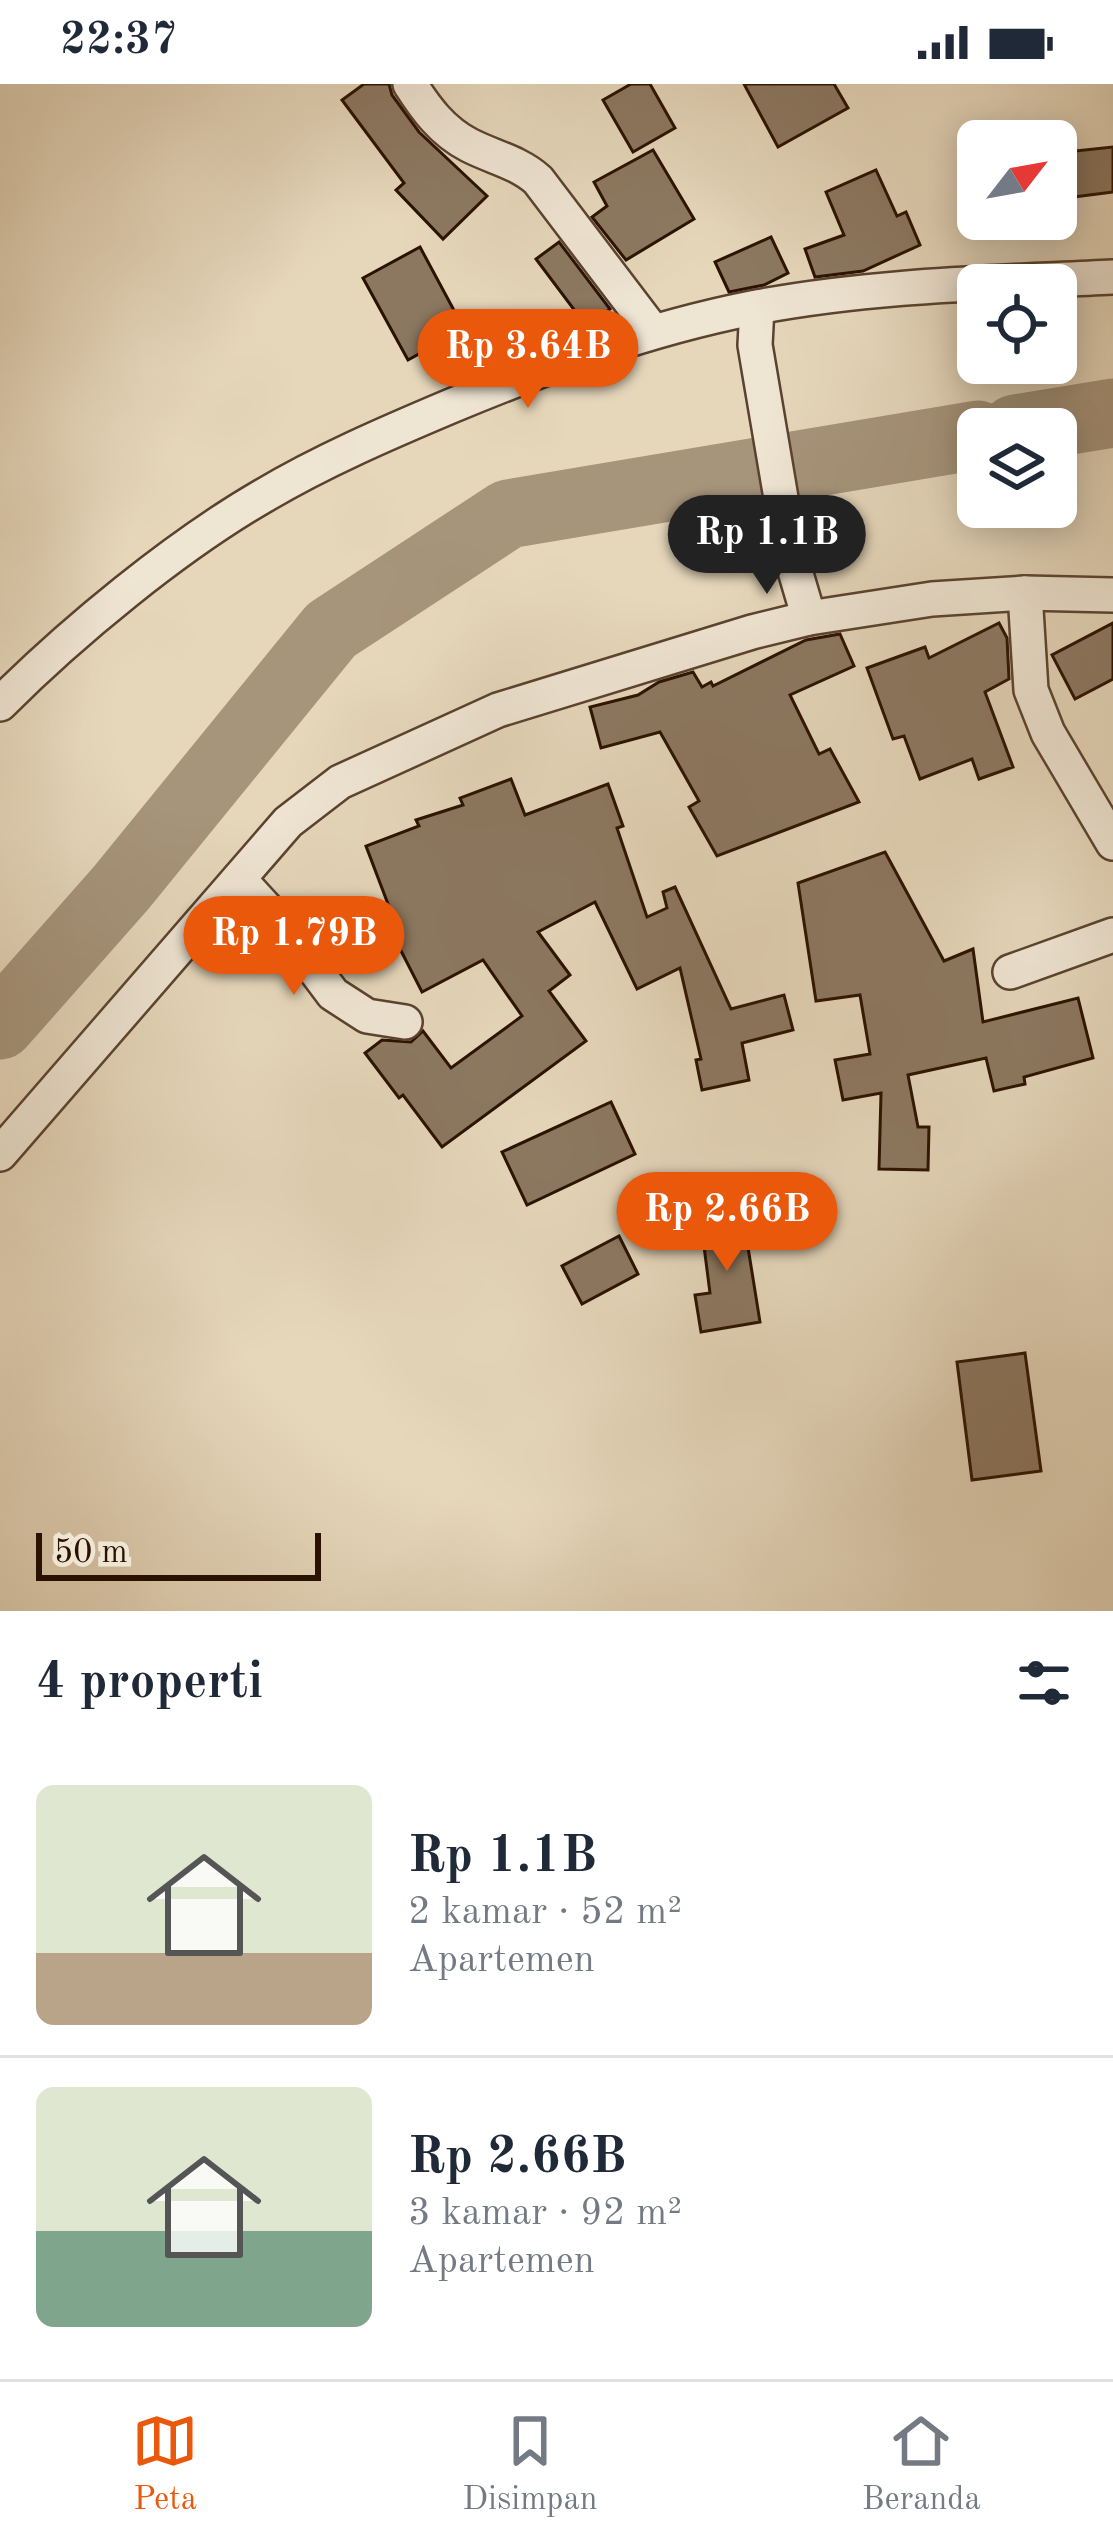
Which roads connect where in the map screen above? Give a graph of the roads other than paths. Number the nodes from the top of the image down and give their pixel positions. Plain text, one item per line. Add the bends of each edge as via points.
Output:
1 (410, 84) edge
2 (1113, 277) edge
3 (757, 307) junction
4 (652, 330) junction
5 (1024, 593) junction
6 (1113, 595) edge
7 (809, 618) junction
8 (0, 704) edge
9 (1113, 843) edge
10 (239, 879) junction
11 (1113, 935) edge
12 (1010, 972) dead end
13 (405, 1022) dead end
14 (0, 1154) edge

1 - 4 street via 442,128 538,180
2 - 3 street
3 - 4 street
3 - 7 street via 754,345
4 - 8 street via 424,417 260,497 131,590
5 - 6 street
5 - 7 street
5 - 9 street via 1031,690
7 - 10 street via 498,710 399,752 340,782 288,822
10 - 13 street via 334,994 367,1016
10 - 14 street
11 - 12 street

